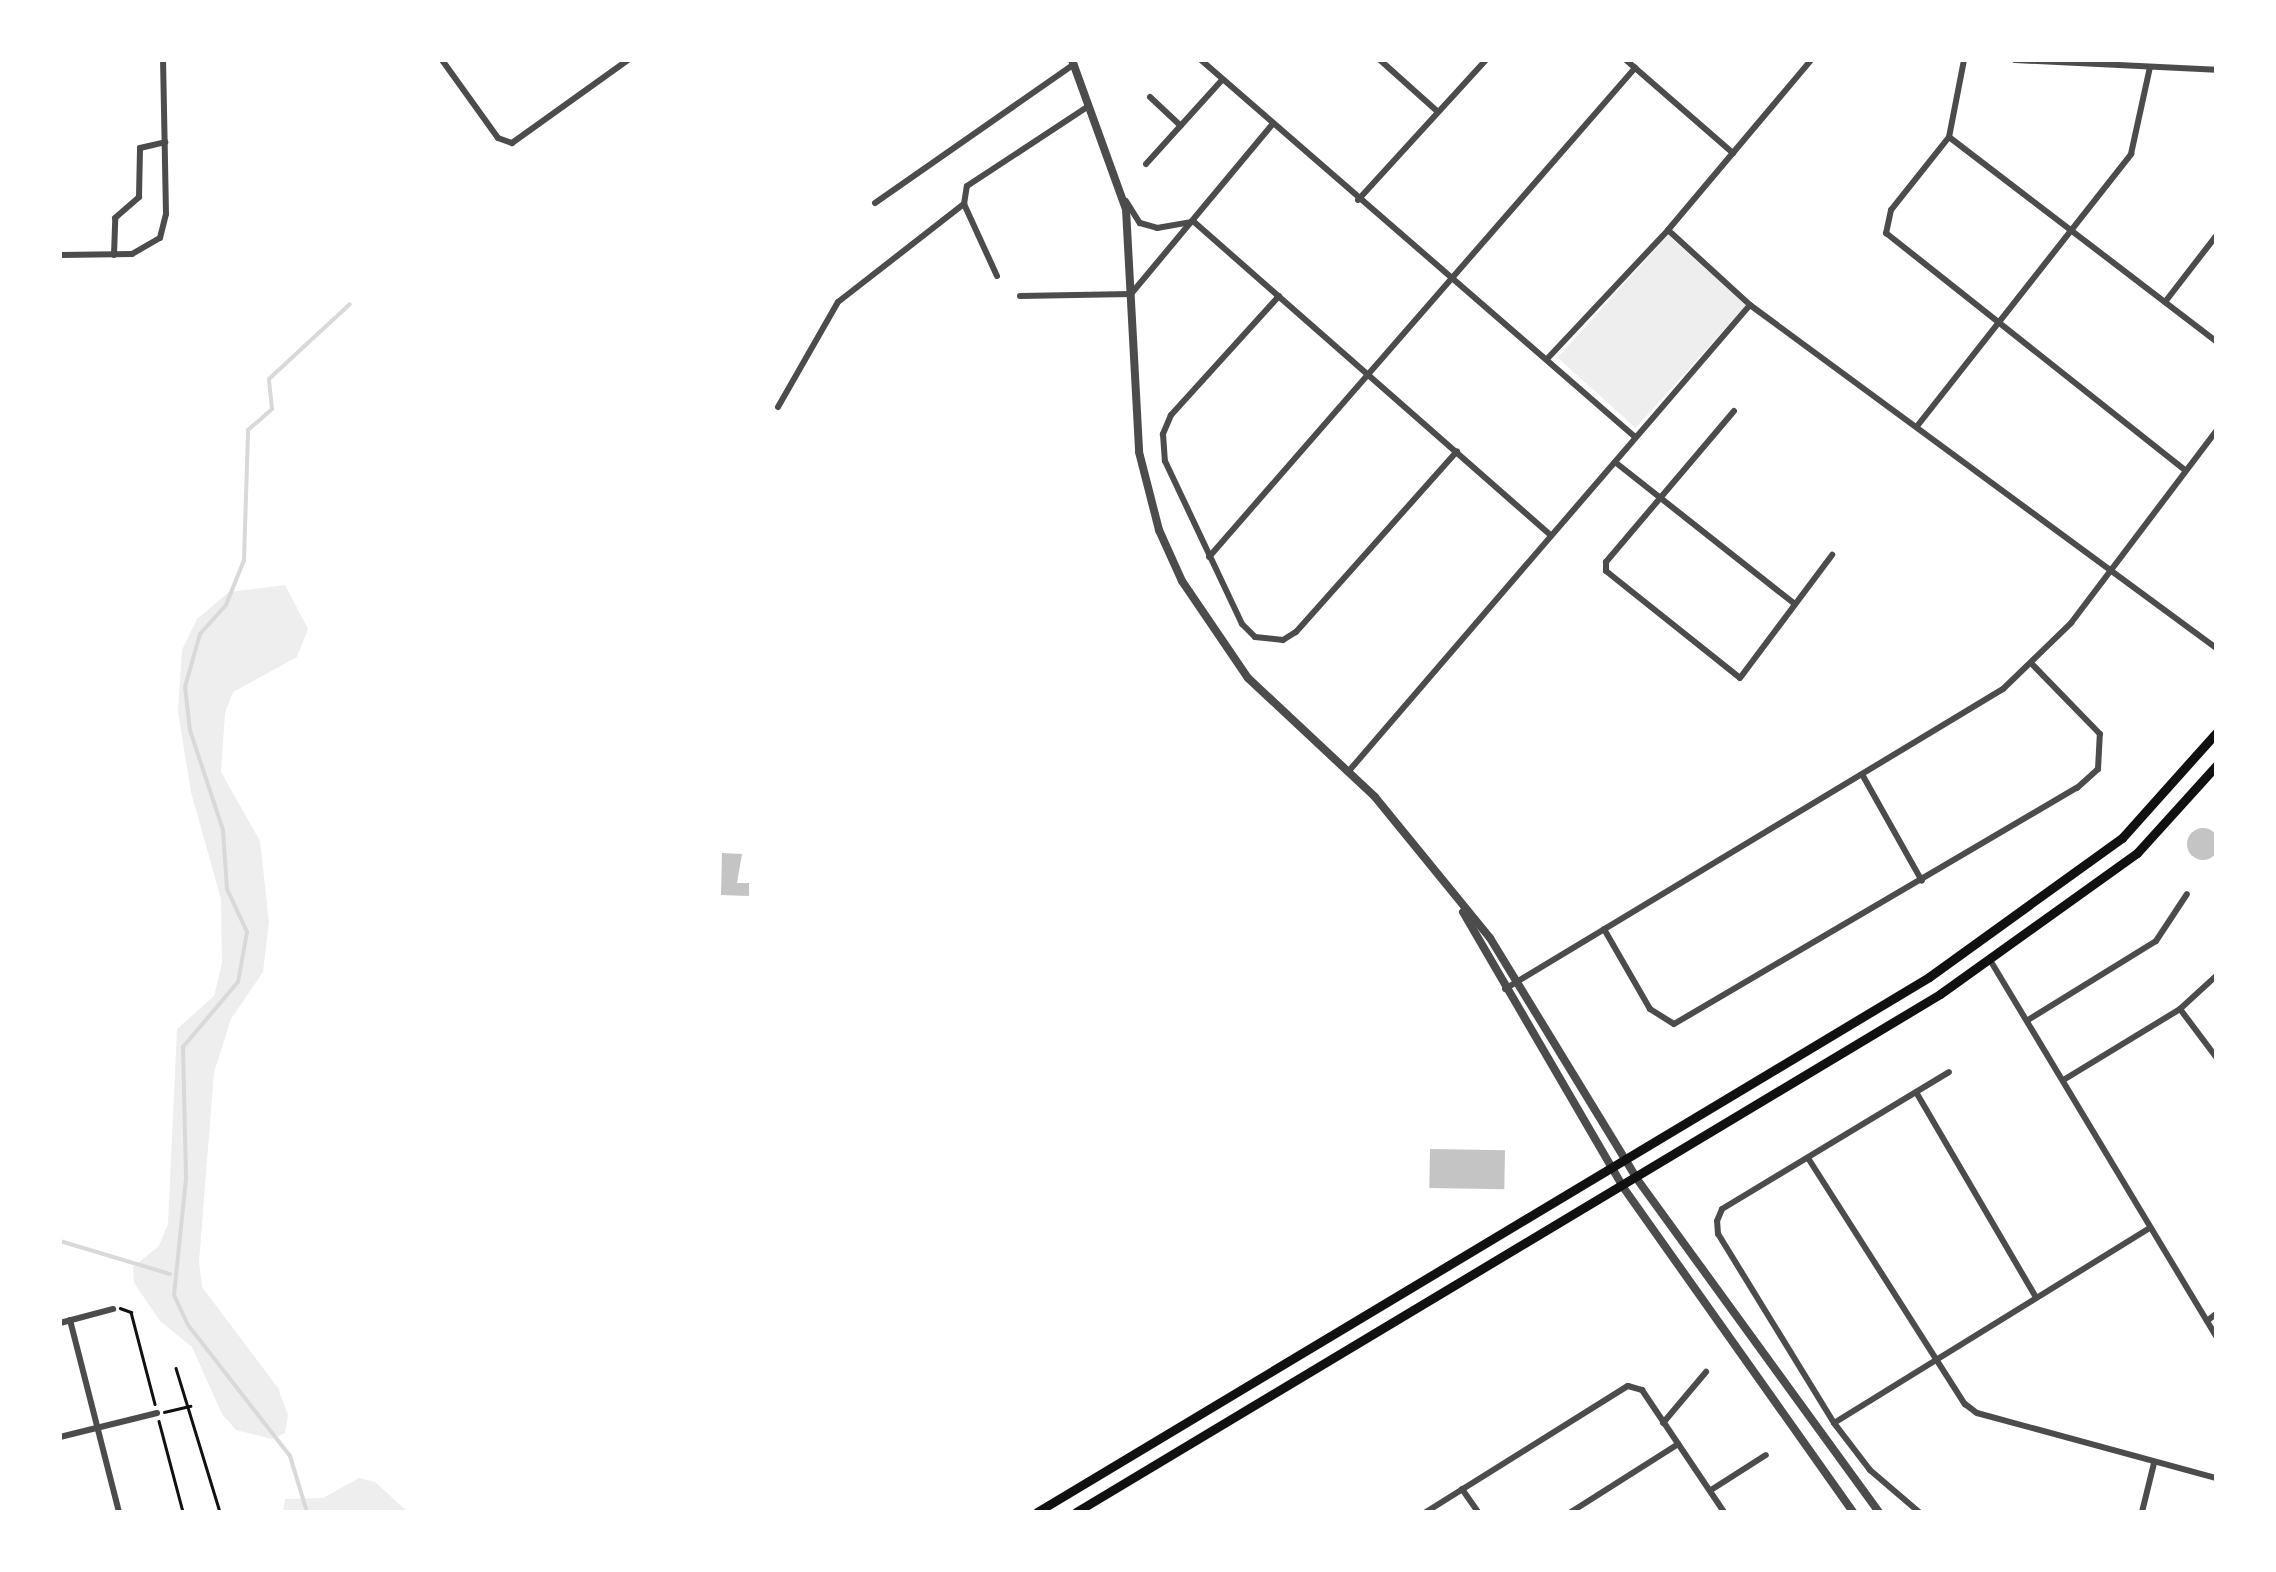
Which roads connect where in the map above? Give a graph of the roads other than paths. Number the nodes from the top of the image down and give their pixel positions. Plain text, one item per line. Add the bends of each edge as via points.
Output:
1 (163, 60) edge
2 (442, 60) edge
3 (628, 60) edge
4 (1201, 60) edge
5 (1380, 60) edge
6 (1486, 60) edge
7 (1626, 60) edge
8 (1811, 60) edge
9 (1964, 60) edge
10 (2016, 60) edge
11 (1073, 62) edge
12 (2150, 67) junction
13 (1636, 68) junction
14 (2216, 70) edge
15 (1222, 80) junction
16 (1150, 96) dead end
17 (1092, 104) junction
18 (1437, 111) junction
19 (1181, 126) junction
20 (1271, 126) junction
21 (1948, 137) junction
22 (165, 142) junction
23 (1732, 154) junction
24 (1146, 164) dead end
25 (1122, 196) junction
26 (1358, 200) junction
27 (875, 203) dead end
28 (964, 204) junction
29 (1193, 221) junction
30 (1668, 230) junction
31 (2072, 231) junction
32 (2216, 236) edge
33 (60, 255) edge
34 (114, 255) junction
35 (997, 276) dead end
36 (1449, 279) junction
37 (1130, 294) junction
38 (1020, 296) dead end
39 (1279, 296) junction
40 (2164, 302) junction
41 (1750, 306) junction
42 (1998, 325) junction
43 (2216, 342) edge
44 (1547, 359) junction
45 (1369, 372) junction
46 (778, 407) dead end
47 (1734, 411) dead end
48 (1918, 425) junction
49 (2216, 431) edge
50 (1636, 437) junction
51 (1457, 451) junction
52 (1615, 462) junction
53 (2185, 470) junction
54 (1661, 498) junction
55 (1550, 535) junction
56 (1832, 554) dead end
57 (1209, 557) junction
58 (2112, 568) junction
59 (1795, 604) junction
60 (2216, 648) edge
61 (2032, 665) junction
62 (2216, 734) edge
63 (2216, 766) edge
64 (1348, 772) junction
65 (1863, 776) junction
66 (1922, 881) junction
67 (2187, 894) dead end
68 (1454, 895) junction
69 (1604, 929) junction
70 (1990, 960) junction
71 (2216, 976) edge
72 (1516, 980) junction
73 (1505, 989) junction
74 (2180, 1010) junction
75 (2028, 1020) junction
76 (2216, 1057) edge
77 (1948, 1072) dead end
78 (2064, 1079) junction
79 (1916, 1092) junction
80 (1808, 1158) junction
81 (1626, 1160) junction
82 (1612, 1169) junction
83 (1637, 1178) junction
84 (1623, 1186) junction
85 (2150, 1228) junction
86 (2036, 1297) junction
87 (113, 1309) road end
88 (2216, 1314) edge
89 (70, 1320) junction
90 (2207, 1321) junction
91 (60, 1323) edge
92 (1747, 1326) junction
93 (2216, 1336) edge
94 (1734, 1342) junction
95 (1934, 1361) junction
96 (1706, 1372) dead end
97 (157, 1413) road end
98 (1663, 1423) junction
99 (1834, 1423) junction
100 (96, 1427) junction
101 (60, 1437) edge
102 (1678, 1444) junction
103 (1766, 1455) dead end
104 (2154, 1463) junction
105 (2216, 1478) edge
106 (1462, 1490) junction
107 (1711, 1490) junction
108 (119, 1512) edge
109 (1037, 1512) edge
110 (1076, 1512) edge
111 (1426, 1512) edge
112 (1478, 1512) edge
113 (1572, 1512) edge
114 (1724, 1512) edge
115 (1853, 1512) edge
116 (1879, 1512) edge
117 (1919, 1512) edge
118 (2142, 1512) edge

1 - 22 street
2 - 3 street via 498,138 512,143
4 - 15 street
5 - 18 street
6 - 18 street
7 - 13 street
8 - 23 street
9 - 21 street
10 - 12 street
11 - 17 street
11 - 27 street
12 - 14 street
12 - 31 street via 2131,154
13 - 23 street
13 - 36 street
15 - 19 street
15 - 20 street
16 - 19 street
17 - 25 street
17 - 28 street via 967,186
18 - 26 street
19 - 24 street
20 - 26 street
20 - 29 street
21 - 31 street
21 - 42 street via 1892,210 1886,232
22 - 34 street via 140,148 138,197 116,218
22 - 34 street via 160,238 146,251
23 - 30 street
25 - 29 street via 1140,223 1157,228
25 - 37 street
26 - 36 street
28 - 35 street
28 - 46 street via 838,302
29 - 37 street
29 - 39 street
30 - 41 street
30 - 44 street
31 - 40 street
31 - 42 street
32 - 40 street
33 - 34 street
36 - 44 street
36 - 45 street
37 - 38 street
37 - 64 street via 1132,397 1158,530 1216,637 1248,678
39 - 45 street
39 - 57 street via 1171,415 1163,434 1165,461
40 - 43 street
41 - 48 street
41 - 50 street
42 - 48 street
42 - 53 street
44 - 50 street
45 - 51 street
45 - 57 street
47 - 54 street
48 - 58 street
49 - 53 street
50 - 52 street
51 - 55 street
51 - 57 street via 1283,640 1256,637 1242,624
52 - 54 street
52 - 55 street
53 - 58 street
54 - 59 street
54 - 59 street via 1604,567 1736,676 1745,676
55 - 64 street
56 - 59 street
58 - 60 street
58 - 61 street
61 - 65 street
61 - 66 street via 2100,734 2098,769
62 - 81 main road via 2122,838 2020,917
63 - 70 main road via 2136,852
64 - 68 street
65 - 66 street
65 - 69 street
66 - 69 street via 1674,1024 1650,1009
67 - 75 street via 2156,940
68 - 72 street
68 - 73 street
69 - 72 street
70 - 75 street
70 - 83 main road
71 - 74 street
72 - 73 street
72 - 81 street
73 - 82 street
74 - 76 street
74 - 78 street
75 - 78 street
77 - 79 street
78 - 85 street
79 - 80 street
79 - 86 street
80 - 95 street
80 - 99 street via 1722,1209 1718,1234
81 - 82 main road
81 - 83 street
82 - 84 street
82 - 109 main road
83 - 84 main road
83 - 92 street
84 - 94 street
84 - 110 main road
85 - 86 street
85 - 90 street
86 - 95 street
87 - 89 street
88 - 90 street
89 - 91 street
89 - 100 street
90 - 93 street
92 - 94 street
92 - 116 street
94 - 115 street
95 - 99 street
95 - 104 street via 1977,1413
96 - 98 street
97 - 100 street
98 - 102 street
98 - 106 street via 1642,1390 1628,1386
99 - 117 street via 1870,1470
100 - 101 street
100 - 108 street
102 - 107 street
102 - 113 street
103 - 107 street
104 - 105 street
104 - 118 street
106 - 111 street
106 - 112 street
107 - 114 street

